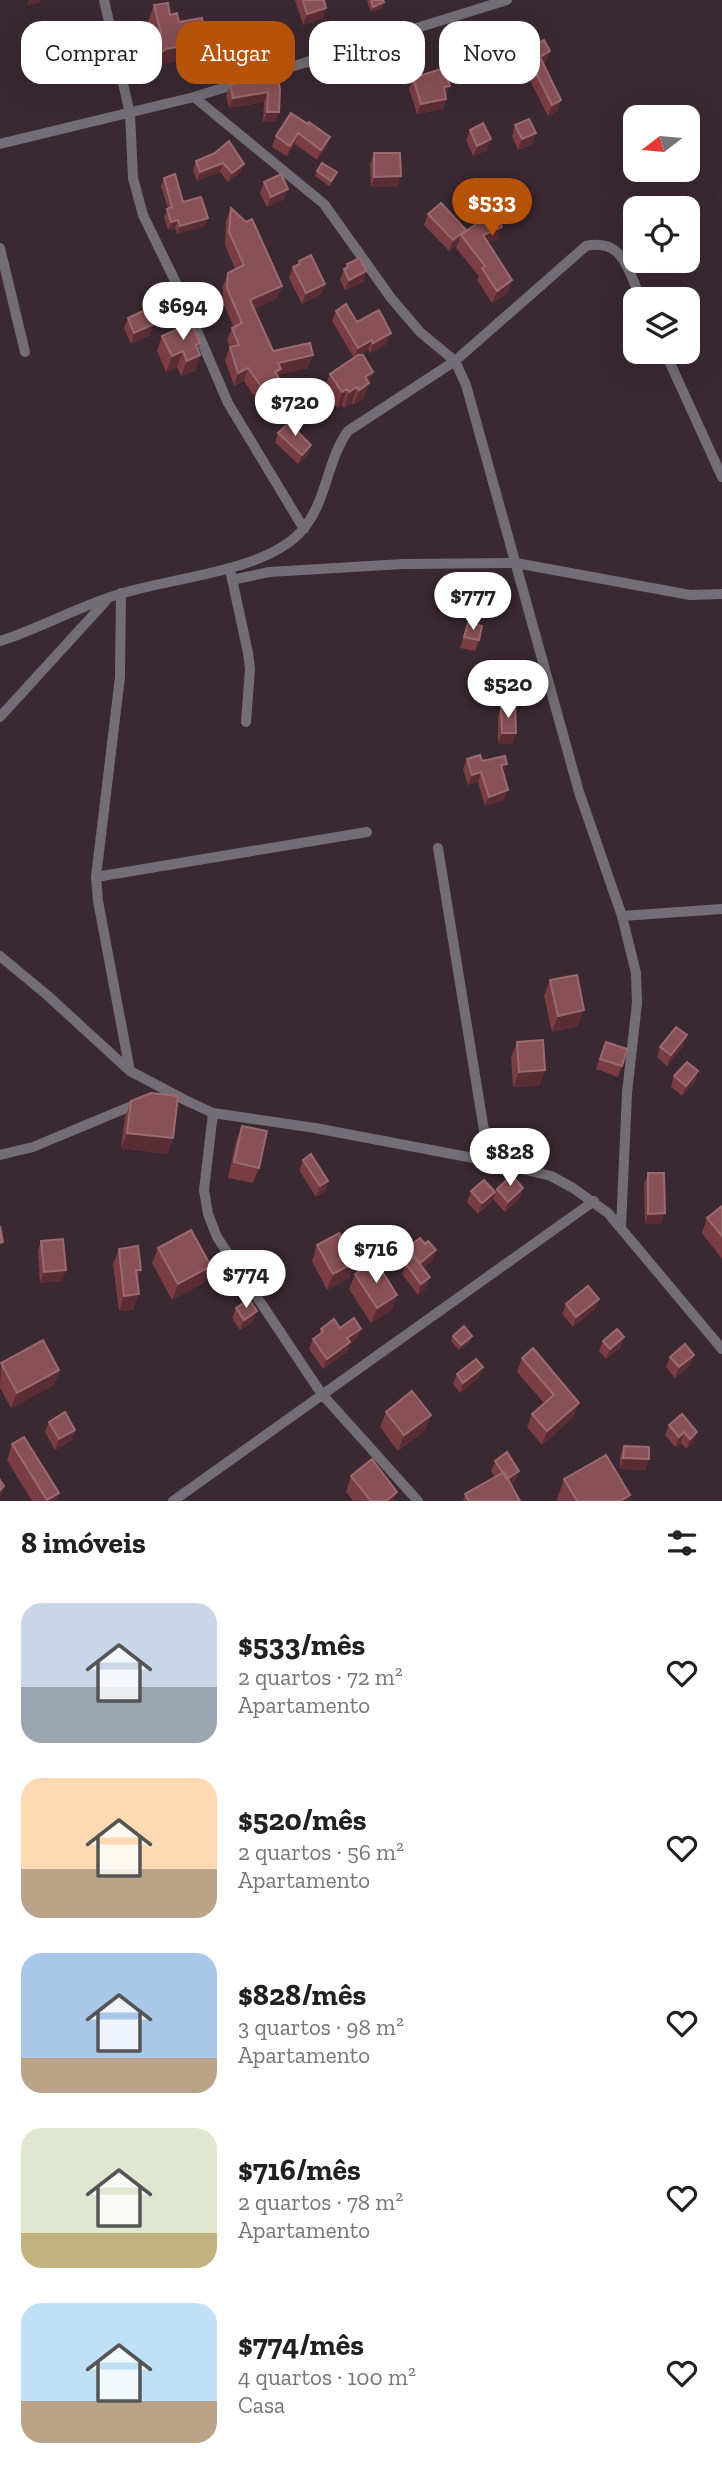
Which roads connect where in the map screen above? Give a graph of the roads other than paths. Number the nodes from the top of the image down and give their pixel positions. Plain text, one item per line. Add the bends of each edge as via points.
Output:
1 (104, 0) edge
2 (507, 0) edge
3 (194, 97) junction
4 (130, 114) junction
5 (0, 144) edge
6 (0, 248) edge
7 (635, 287) edge
8 (25, 352) dead end
9 (455, 361) junction
10 (670, 364) edge
11 (722, 477) edge
12 (304, 530) junction
13 (516, 563) junction
14 (230, 568) junction
15 (232, 580) junction
16 (121, 593) junction
17 (722, 594) edge
18 (110, 597) junction
19 (0, 642) edge
20 (0, 717) edge
21 (246, 722) dead end
22 (367, 832) dead end
23 (438, 848) dead end
24 (96, 877) junction
25 (722, 909) edge
26 (622, 916) junction
27 (0, 956) edge
28 (130, 1071) junction
29 (166, 1091) junction
30 (214, 1113) junction
31 (0, 1155) edge
32 (489, 1161) junction
33 (594, 1201) junction
34 (621, 1228) junction
35 (722, 1349) edge
36 (321, 1394) junction
37 (173, 1501) edge
38 (418, 1501) edge

1 - 4 street
2 - 3 street
3 - 4 street
3 - 9 street via 324,204 391,298 420,332
4 - 5 street
4 - 12 street via 132,178 143,215 228,403
6 - 8 street
7 - 9 street via 611,246 586,246
9 - 12 street via 348,431
9 - 13 street via 466,385
10 - 11 street
12 - 14 street via 263,557
13 - 15 street via 280,571
13 - 17 street via 690,595
13 - 26 street via 579,792
14 - 15 street
14 - 16 street
15 - 21 street via 250,668
16 - 18 street
16 - 24 street via 120,677
18 - 19 street
18 - 20 street
22 - 24 street
23 - 32 street
24 - 28 street
25 - 26 street
26 - 34 street via 636,973 637,1003 627,1093
27 - 28 street
28 - 29 street
29 - 30 street
29 - 31 street via 33,1147
30 - 32 street
30 - 36 street via 204,1190 208,1214 217,1237
32 - 33 street via 551,1176
33 - 34 street
33 - 36 street
34 - 35 street
36 - 37 street
36 - 38 street

